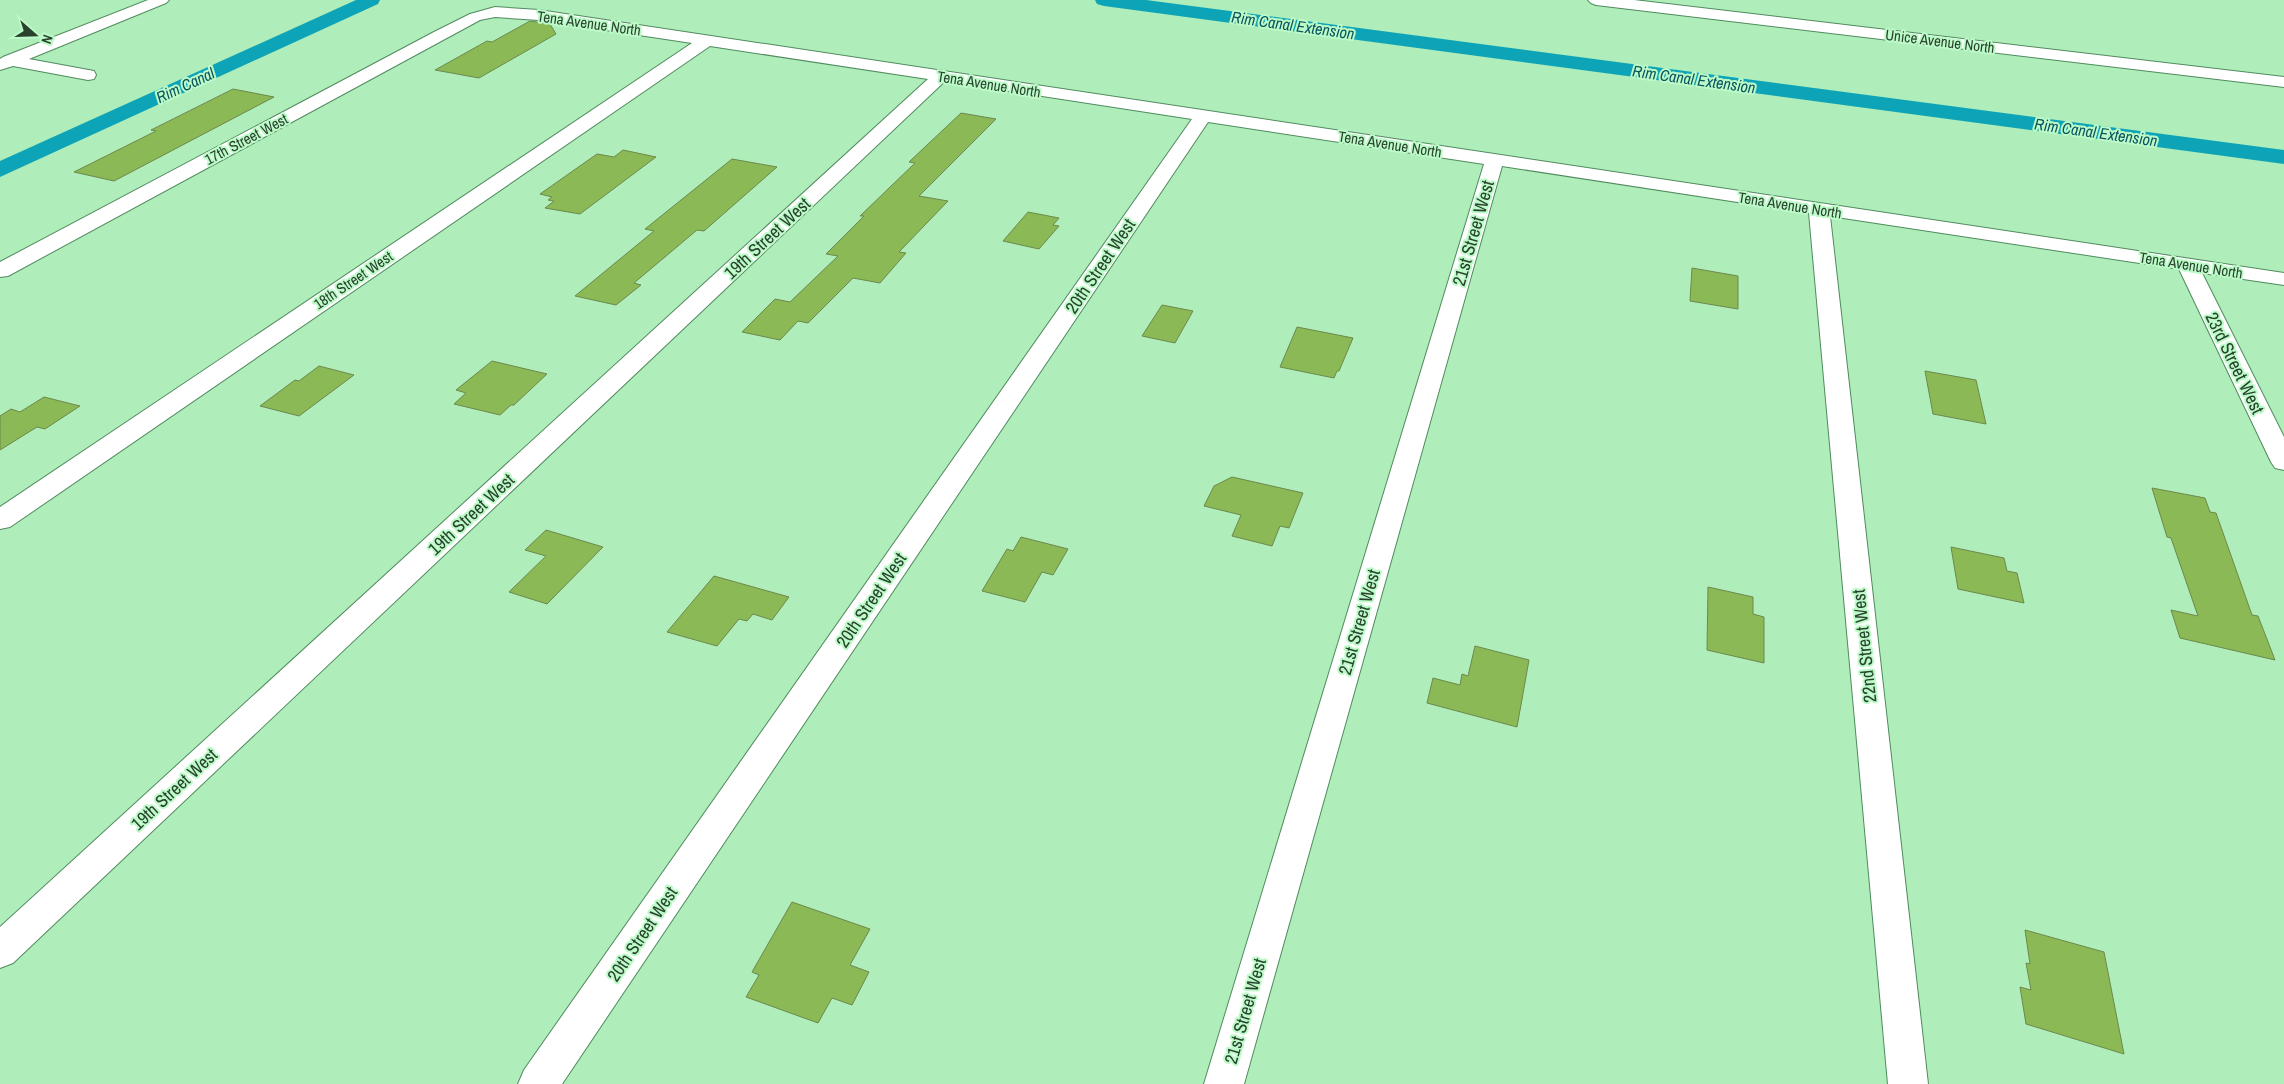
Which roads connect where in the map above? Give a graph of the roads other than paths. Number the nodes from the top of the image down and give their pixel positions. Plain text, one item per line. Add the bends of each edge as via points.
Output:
1 (161, 0) edge
2 (1596, 0) edge
3 (495, 12) joint
4 (706, 41) junction
5 (4, 61) edge
6 (88, 76) dead end
7 (941, 76) junction
8 (2284, 82) edge
9 (1203, 116) junction
10 (1494, 160) junction
11 (1819, 209) junction
12 (2187, 265) junction
13 (0, 271) edge
14 (2284, 280) edge
15 (2284, 462) edge
16 (0, 520) edge
17 (0, 951) edge
18 (538, 1084) edge
19 (1224, 1084) edge
20 (1908, 1084) edge

1 - 5 street
2 - 8 street, Unice Avenue North
3 - 4 street, Tena Avenue North via 539,15
3 - 13 street, 17th Street West via 475,17 440,35
4 - 7 street, Tena Avenue North
4 - 16 street, 18th Street West
5 - 6 street
7 - 9 street, Tena Avenue North
7 - 17 street, 19th Street West
9 - 10 street, Tena Avenue North
9 - 18 street, 20th Street West
10 - 11 street, Tena Avenue North
10 - 19 street, 21st Street West
11 - 12 street, Tena Avenue North
11 - 20 street, 22nd Street West
12 - 14 street, Tena Avenue North
12 - 15 street, 23rd Street West

